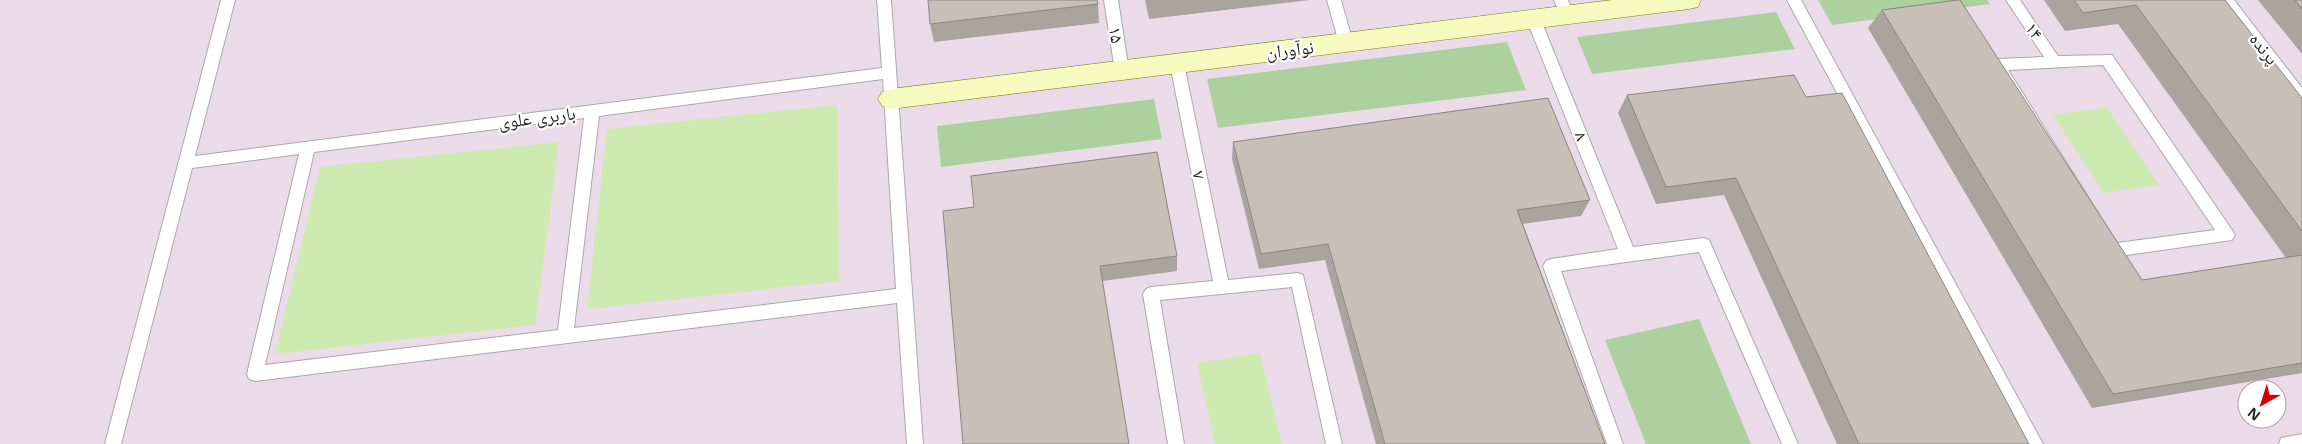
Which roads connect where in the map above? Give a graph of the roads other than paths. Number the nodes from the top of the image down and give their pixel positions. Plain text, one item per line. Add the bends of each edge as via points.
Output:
1 (228, 0) edge
2 (884, 0) edge
3 (1111, 0) edge
4 (1334, 0) edge
5 (1689, 0) edge
6 (1794, 0) edge
7 (2013, 0) edge
8 (2226, 0) edge
9 (1564, 8) edge
10 (1533, 18) junction
11 (1346, 42) junction
12 (2055, 63) junction
13 (1177, 64) junction
14 (1122, 71) junction
15 (889, 73) junction
16 (2302, 98) edge
17 (891, 99) junction
18 (592, 111) junction
19 (308, 147) junction
20 (184, 163) junction
21 (1628, 254) junction
22 (1222, 287) junction
23 (905, 294) junction
24 (566, 336) junction
25 (2302, 442) edge
26 (113, 444) edge
27 (913, 444) edge
28 (1176, 444) edge
29 (1334, 444) edge
30 (1615, 444) edge
31 (1790, 444) edge
32 (2035, 444) edge
33 (2287, 444) edge

1 - 20 lane
2 - 15 lane
3 - 14 lane, ۱۵
4 - 11 lane
5 - 9 street, نوآوران
6 - 32 lane
7 - 12 lane, ۱۴
8 - 16 lane, پرنده
9 - 10 street, نوآوران
10 - 11 street, نوآوران
10 - 21 lane, ۸
11 - 13 street, نوآوران
12 - 12 lane via 1998,65 2113,250 2228,234 2107,59
13 - 14 street, نوآوران
13 - 22 lane, ۷
14 - 17 street, نوآوران
15 - 17 lane
15 - 18 lane, باربری علوی
17 - 23 lane
18 - 19 lane, باربری علوی
18 - 24 lane
19 - 20 lane, باربری علوی
19 - 24 lane via 255,374
20 - 26 lane
21 - 30 lane via 1551,266
21 - 31 lane via 1704,245
22 - 28 lane via 1151,294
22 - 29 lane via 1298,280
23 - 24 lane
23 - 27 lane
25 - 33 lane

